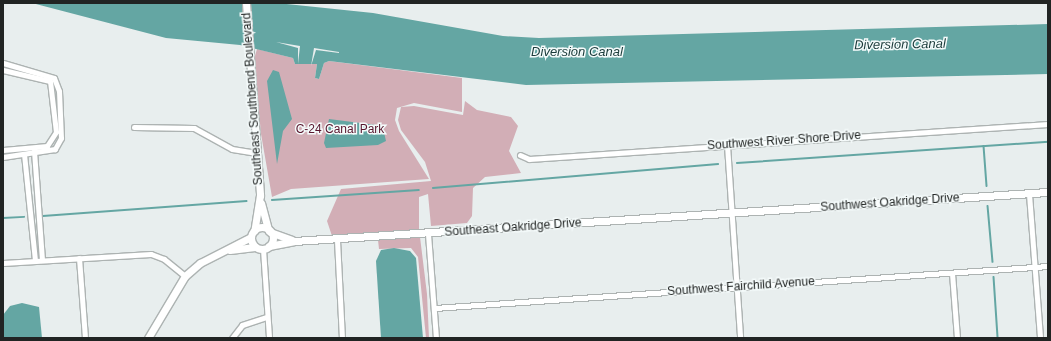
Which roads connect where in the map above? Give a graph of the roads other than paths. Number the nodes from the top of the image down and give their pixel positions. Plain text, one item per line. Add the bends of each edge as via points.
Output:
1 (246, 3) edge
2 (3, 63) edge
3 (3, 70) edge
4 (47, 77) junction
5 (1048, 124) edge
6 (134, 127) dead end
7 (727, 145) junction
8 (3, 150) edge
9 (34, 152) junction
10 (24, 153) junction
11 (257, 153) junction
12 (520, 155) dead end
13 (3, 157) edge
14 (1048, 192) edge
15 (1029, 194) junction
16 (260, 195) junction
17 (732, 213) junction
18 (269, 231) junction
19 (39, 234) junction
20 (253, 234) junction
21 (428, 234) junction
22 (32, 235) junction
23 (336, 240) junction
24 (294, 241) junction
25 (255, 247) junction
26 (266, 247) junction
27 (226, 251) junction
28 (79, 258) junction
29 (42, 259) junction
30 (35, 260) junction
31 (3, 263) edge
32 (1048, 266) edge
33 (1035, 267) junction
34 (952, 273) junction
35 (185, 276) junction
36 (737, 287) junction
37 (434, 308) junction
38 (267, 317) junction
39 (85, 338) edge
40 (148, 338) edge
41 (232, 338) edge
42 (269, 338) edge
43 (342, 338) edge
44 (436, 338) edge
45 (740, 338) edge
46 (957, 338) edge
47 (1040, 338) edge

1 - 11 street, Southeast Southbend Boulevard
2 - 4 street
3 - 4 street
4 - 9 street via 57,83 57,111 61,138 58,145
5 - 7 street, Southwest River Shore Drive
6 - 11 street via 194,128 232,150
7 - 12 street, Southwest River Shore Drive via 529,159
7 - 17 street
8 - 10 street
9 - 10 street
9 - 19 street
10 - 13 street
10 - 22 street
11 - 16 street, Southeast Southbend Boulevard
14 - 15 street, Southwest Oakridge Drive
15 - 17 street, Southwest Oakridge Drive
15 - 33 street
16 - 18 street, Southeast Southbend Boulevard
16 - 20 street, Southeast Southbend Boulevard
17 - 21 street, Southeast Oakridge Drive
17 - 36 street
18 - 20 street
18 - 24 street, Southeast Oakridge Drive
18 - 26 street, Southeast Southbend Boulevard
19 - 22 street
19 - 29 street
20 - 25 street
20 - 27 street
21 - 23 street, Southeast Oakridge Drive
21 - 37 street
22 - 30 street
23 - 24 street, Southeast Oakridge Drive
23 - 43 street
24 - 26 street, Southeast Oakridge Drive
25 - 26 street
25 - 27 street
26 - 38 street
27 - 35 street via 200,263
28 - 29 street
28 - 35 street via 151,254 164,259
28 - 39 street
29 - 30 street
30 - 31 street
32 - 33 street, Southwest Fairchild Avenue
33 - 34 street, Southwest Fairchild Avenue
33 - 47 street
34 - 36 street, Southwest Fairchild Avenue
34 - 46 street
35 - 40 street
36 - 37 street, Southwest Fairchild Avenue
36 - 45 street
37 - 44 street
38 - 41 street via 242,325
38 - 42 street

